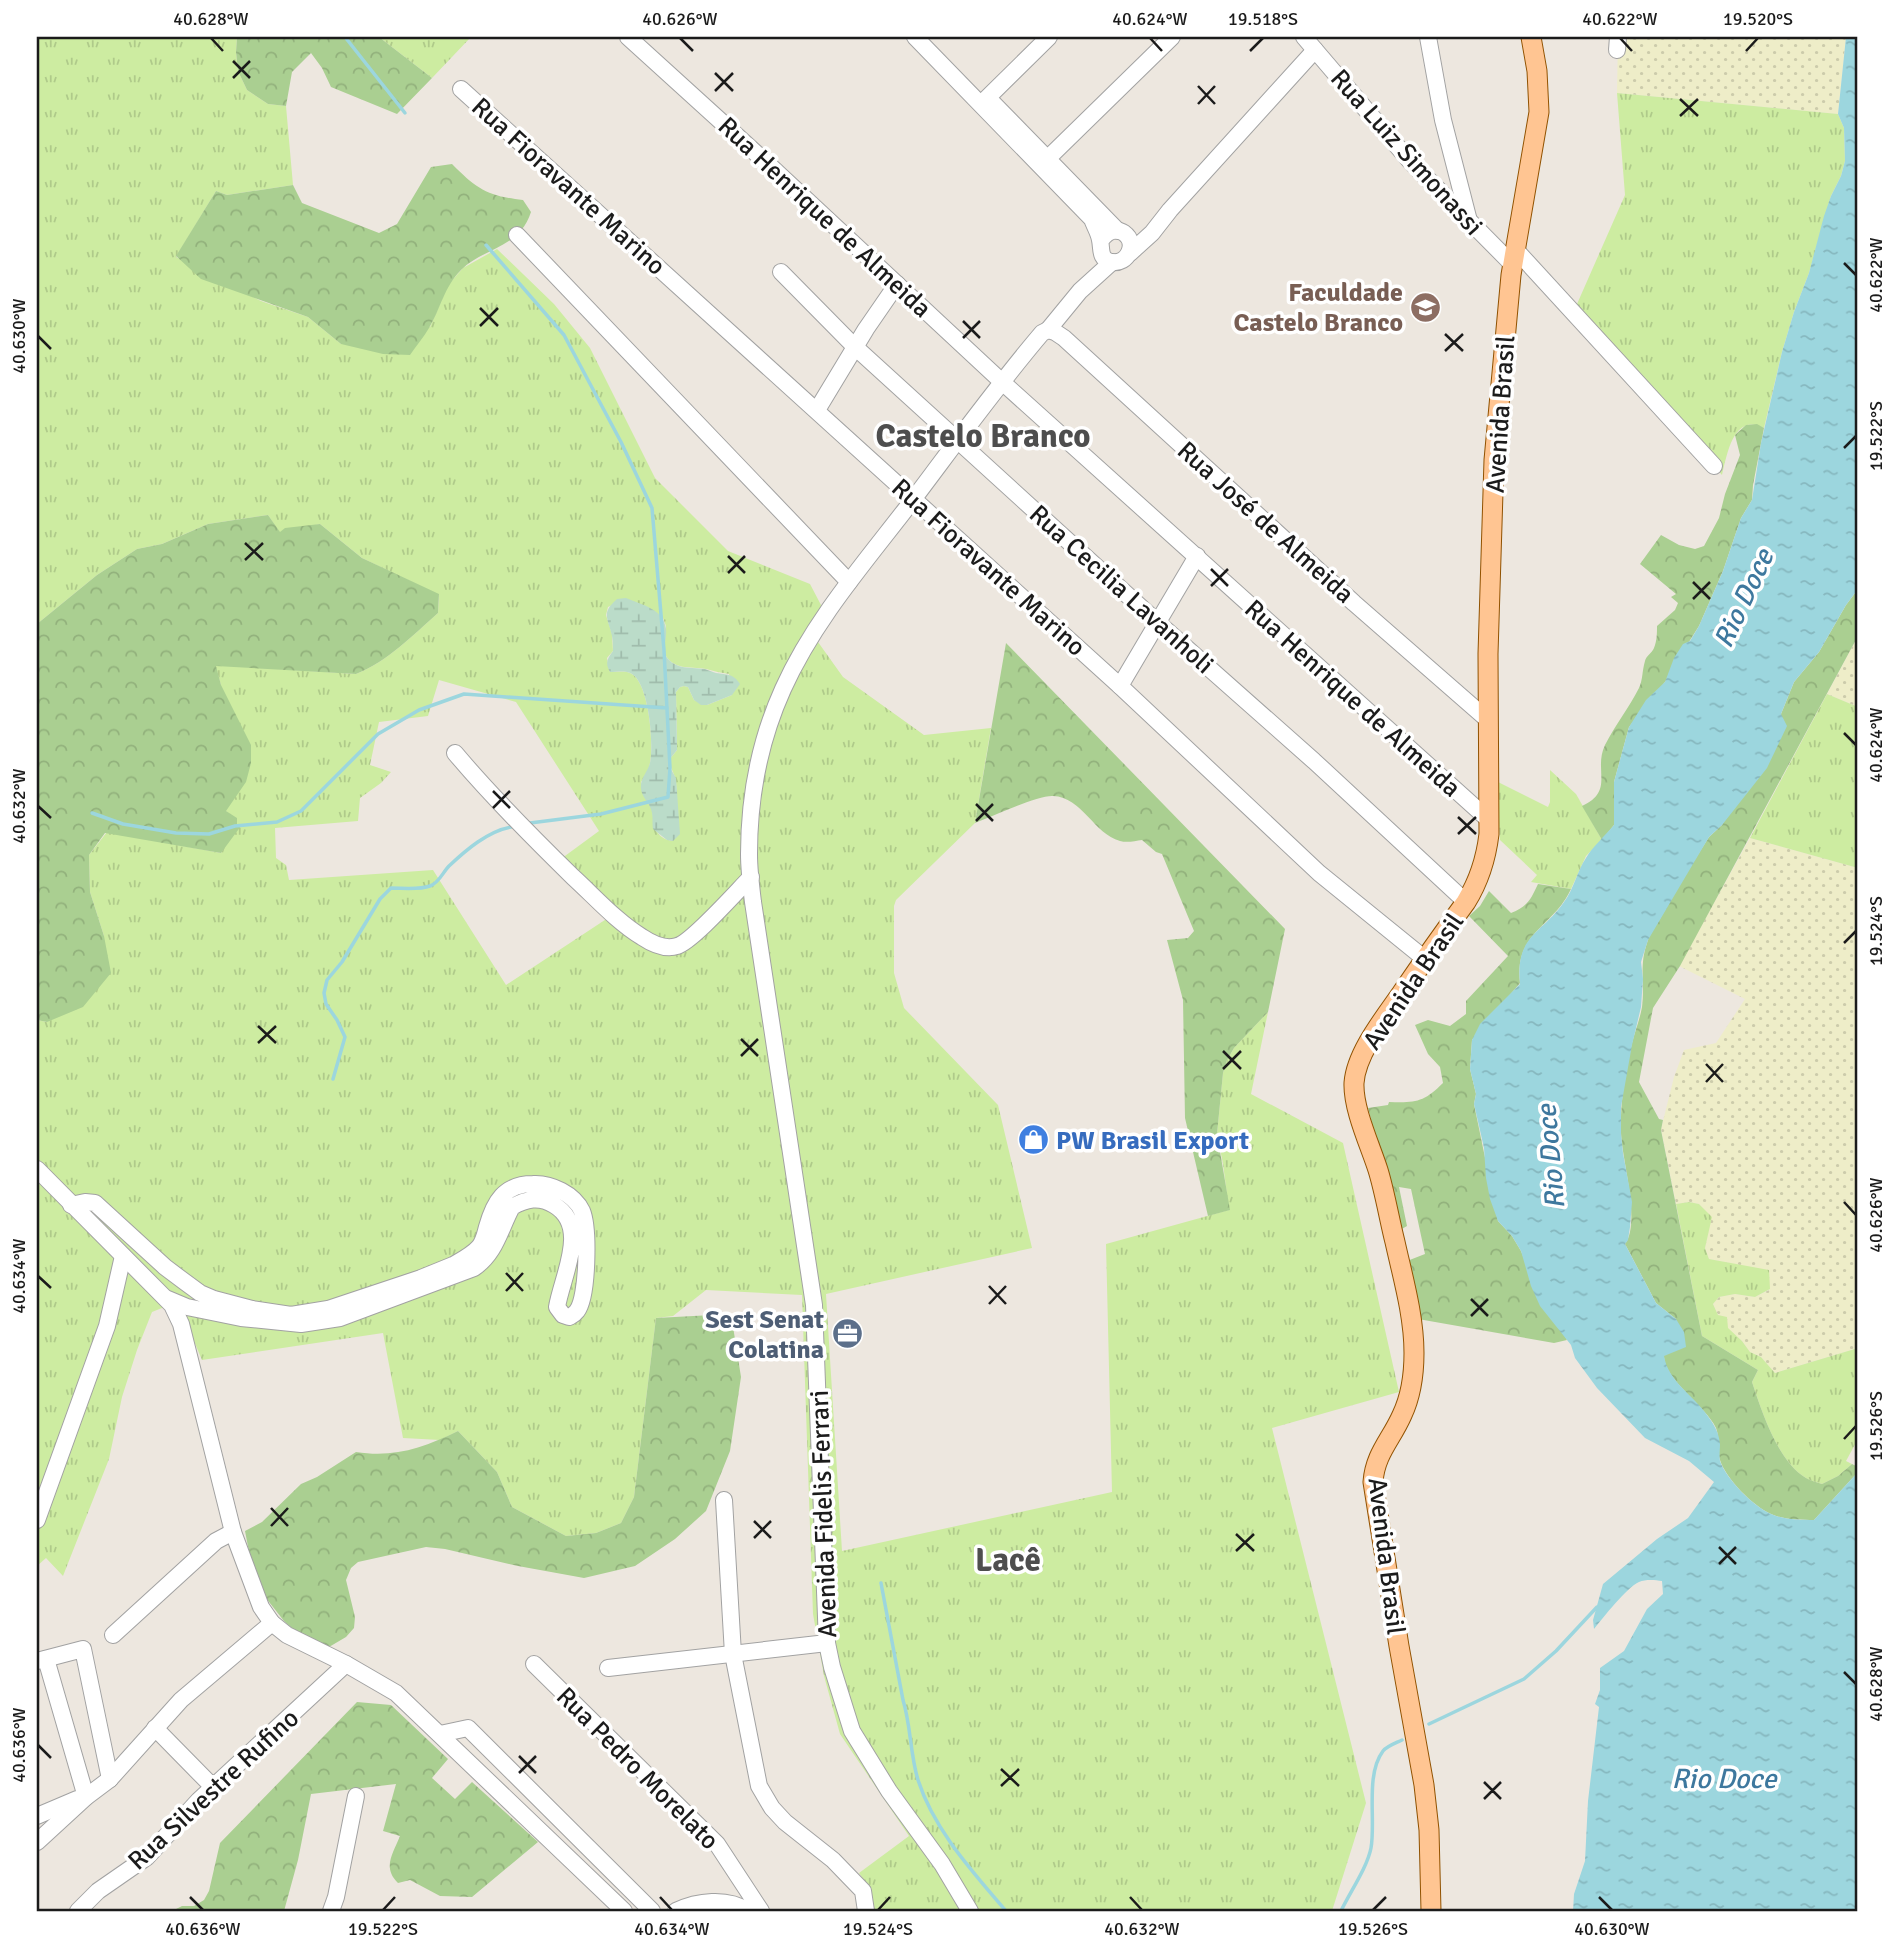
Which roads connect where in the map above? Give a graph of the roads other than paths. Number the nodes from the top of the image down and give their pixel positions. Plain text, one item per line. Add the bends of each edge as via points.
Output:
1 (628, 37) edge
2 (1049, 37) edge
3 (1172, 37) edge
4 (1428, 37) edge
5 (1531, 37) edge
6 (922, 38) edge
7 (1309, 43) edge
8 (461, 89) dead end
9 (984, 101) junction
10 (1043, 162) junction
11 (1170, 209) junction
12 (1470, 223) junction
13 (1121, 232) junction
14 (517, 235) dead end
15 (1101, 240) junction
16 (1130, 253) junction
17 (1514, 257) junction
18 (1112, 262) junction
19 (781, 272) dead end
20 (897, 284) junction
21 (1045, 332) junction
22 (855, 347) junction
23 (1002, 381) junction
24 (817, 410) junction
25 (957, 440) junction
26 (1714, 466) dead end
27 (914, 498) junction
28 (1197, 556) junction
29 (849, 582) junction
30 (1157, 622) junction
31 (1120, 686) junction
32 (1488, 720) junction
33 (455, 753) dead end
34 (1489, 820) junction
35 (751, 877) junction
36 (1466, 902) junction
37 (1425, 959) junction
38 (37, 1169) edge
39 (71, 1205) junction
40 (493, 1207) junction
41 (506, 1217) junction
42 (123, 1256) junction
43 (185, 1282) junction
44 (167, 1298) junction
45 (724, 1500) dead end
46 (37, 1520) edge
47 (233, 1532) junction
48 (272, 1623) junction
49 (113, 1635) dead end
50 (827, 1643) junction
51 (733, 1654) junction
52 (41, 1660) edge
53 (346, 1664) junction
54 (534, 1664) dead end
55 (608, 1668) dead end
56 (155, 1728) junction
57 (440, 1734) junction
58 (110, 1779) junction
59 (213, 1787) junction
60 (86, 1796) junction
61 (356, 1796) dead end
62 (37, 1815) edge
63 (37, 1842) edge
64 (78, 1911) edge
65 (331, 1911) edge
66 (624, 1911) edge
67 (652, 1911) edge
68 (676, 1911) edge
69 (748, 1911) edge
70 (761, 1911) edge
71 (866, 1911) edge
72 (970, 1911) edge
73 (1432, 1911) edge

1 - 20 street, Rua Henrique de Almeida
2 - 9 street
3 - 10 street
4 - 12 street via 1443,120
5 - 17 main road, Avenida Brasil via 1539,112
6 - 9 street
7 - 11 street
7 - 12 street, Rua Luiz Simonassi
8 - 24 street, Rua Fioravante Marino
9 - 10 street
10 - 13 street
10 - 15 street via 1091,219
11 - 13 street via 1144,226
11 - 16 street
12 - 17 street, Rua Luiz Simonassi
13 - 15 street via 1111,231
13 - 16 street via 1129,239
14 - 29 street
15 - 18 street via 1101,254
16 - 18 street
17 - 26 street, Rua Luiz Simonassi
17 - 32 main road, Avenida Brasil via 1494,460
18 - 21 street, Avenida Fidelis Ferrari
19 - 22 street, Rua Cecilia Lavanholi
20 - 22 street
20 - 23 street, Rua Henrique de Almeida
21 - 23 street, Avenida Fidelis Ferrari
21 - 32 street, Rua José de Almeida via 1064,338
22 - 24 street
22 - 25 street, Rua Cecilia Lavanholi
23 - 25 street, Avenida Fidelis Ferrari
23 - 28 street, Rua Henrique de Almeida
24 - 27 street, Rua Fioravante Marino
25 - 27 street, Avenida Fidelis Ferrari
25 - 30 street, Rua Cecilia Lavanholi
27 - 29 street, Avenida Fidelis Ferrari
27 - 31 street, Rua Fioravante Marino
28 - 30 street
28 - 34 street, Rua Henrique de Almeida
29 - 35 street, Avenida Fidelis Ferrari via 796,663 767,729 754,798
30 - 31 street
30 - 36 street, Rua Cecilia Lavanholi
31 - 37 street, Rua Fioravante Marino via 1319,873
32 - 34 main road, Avenida Brasil
33 - 35 street via 500,804 620,921 663,947 677,946 693,936
34 - 36 main road, Avenida Brasil via 1486,855
35 - 50 street, Avenida Fidelis Ferrari via 814,1306
36 - 37 main road, Avenida Brasil
37 - 73 main road, Avenida Brasil via 1374,1035 1354,1083 1407,1296 1414,1353 1408,1400 1379,1454 1373,1482 1424,1785
38 - 39 street
39 - 42 street
39 - 43 street via 95,1203
40 - 41 street via 503,1208
40 - 41 street via 518,1185 548,1184 580,1208 586,1224 586,1263 582,1301 575,1314 563,1315 557,1307 572,1245 566,1215 550,1202 533,1199 512,1207
40 - 43 street via 484,1239 468,1256 421,1278 328,1309 291,1315 253,1310 200,1293
41 - 44 street via 493,1248 474,1268 340,1318 302,1324 270,1322 187,1307
42 - 44 street
42 - 46 street via 107,1326
43 - 44 street
44 - 47 street via 181,1324
45 - 51 street
47 - 48 street via 261,1607
47 - 49 street via 216,1541
48 - 53 street
48 - 56 street
50 - 51 street
50 - 72 street, Avenida Fidelis Ferrari via 852,1731
51 - 55 street
51 - 71 street via 759,1786 785,1822 850,1875 863,1891
52 - 58 street via 83,1649
52 - 60 street
53 - 57 street via 396,1693
53 - 59 street, Rua Silvestre Rufino
54 - 70 street, Rua Pedro Morelato via 717,1844
56 - 58 street
56 - 59 street
57 - 66 street
57 - 67 street via 468,1728
58 - 60 street
59 - 64 street, Rua Silvestre Rufino via 147,1857
60 - 62 street
60 - 63 street
61 - 65 street
68 - 69 street via 718,1901

